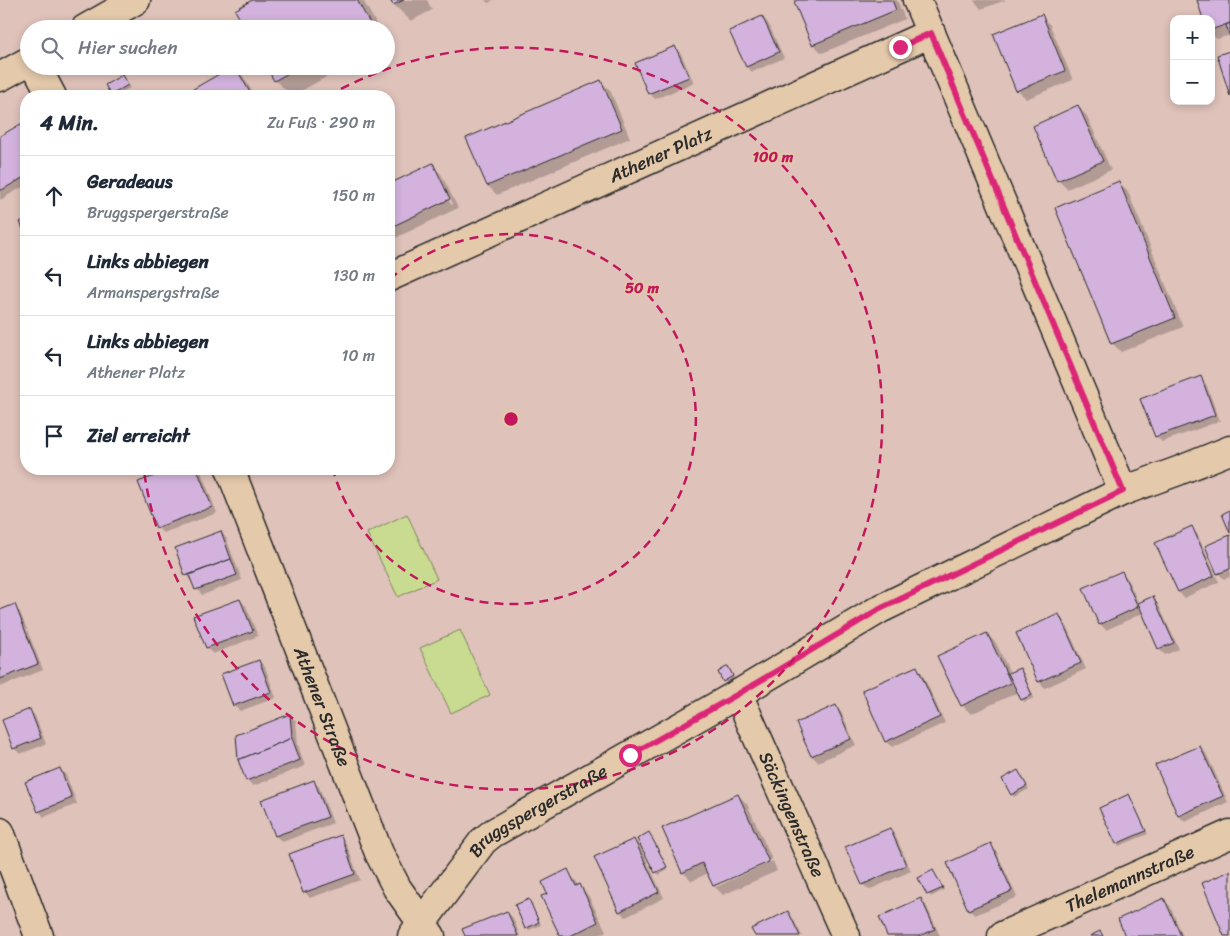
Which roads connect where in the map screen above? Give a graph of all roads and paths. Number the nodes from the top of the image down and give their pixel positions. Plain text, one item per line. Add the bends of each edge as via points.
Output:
1 (136, 0) edge
2 (917, 0) edge
3 (101, 20) edge
4 (931, 33) junction
5 (20, 66) edge
6 (41, 75) edge
7 (0, 77) edge
8 (49, 90) edge
9 (395, 274) edge
10 (1230, 450) edge
11 (232, 475) edge
12 (1123, 491) junction
13 (738, 694) junction
14 (0, 832) edge
15 (1230, 834) edge
16 (422, 932) edge
17 (39, 936) edge
18 (846, 936) edge
19 (1002, 936) edge

1 - 3 street
2 - 4 street
4 - 9 street, Athener Platz
4 - 12 street
5 - 7 street
6 - 8 street
10 - 12 street, Bruggspergerstraße
11 - 16 street, Athener Straße via 379,853
12 - 13 street, Bruggspergerstraße via 880,609
13 - 16 street, Bruggspergerstraße via 493,833 483,841
13 - 18 street, Säckingenstraße
14 - 17 street
15 - 19 street, Thelemannstraße

